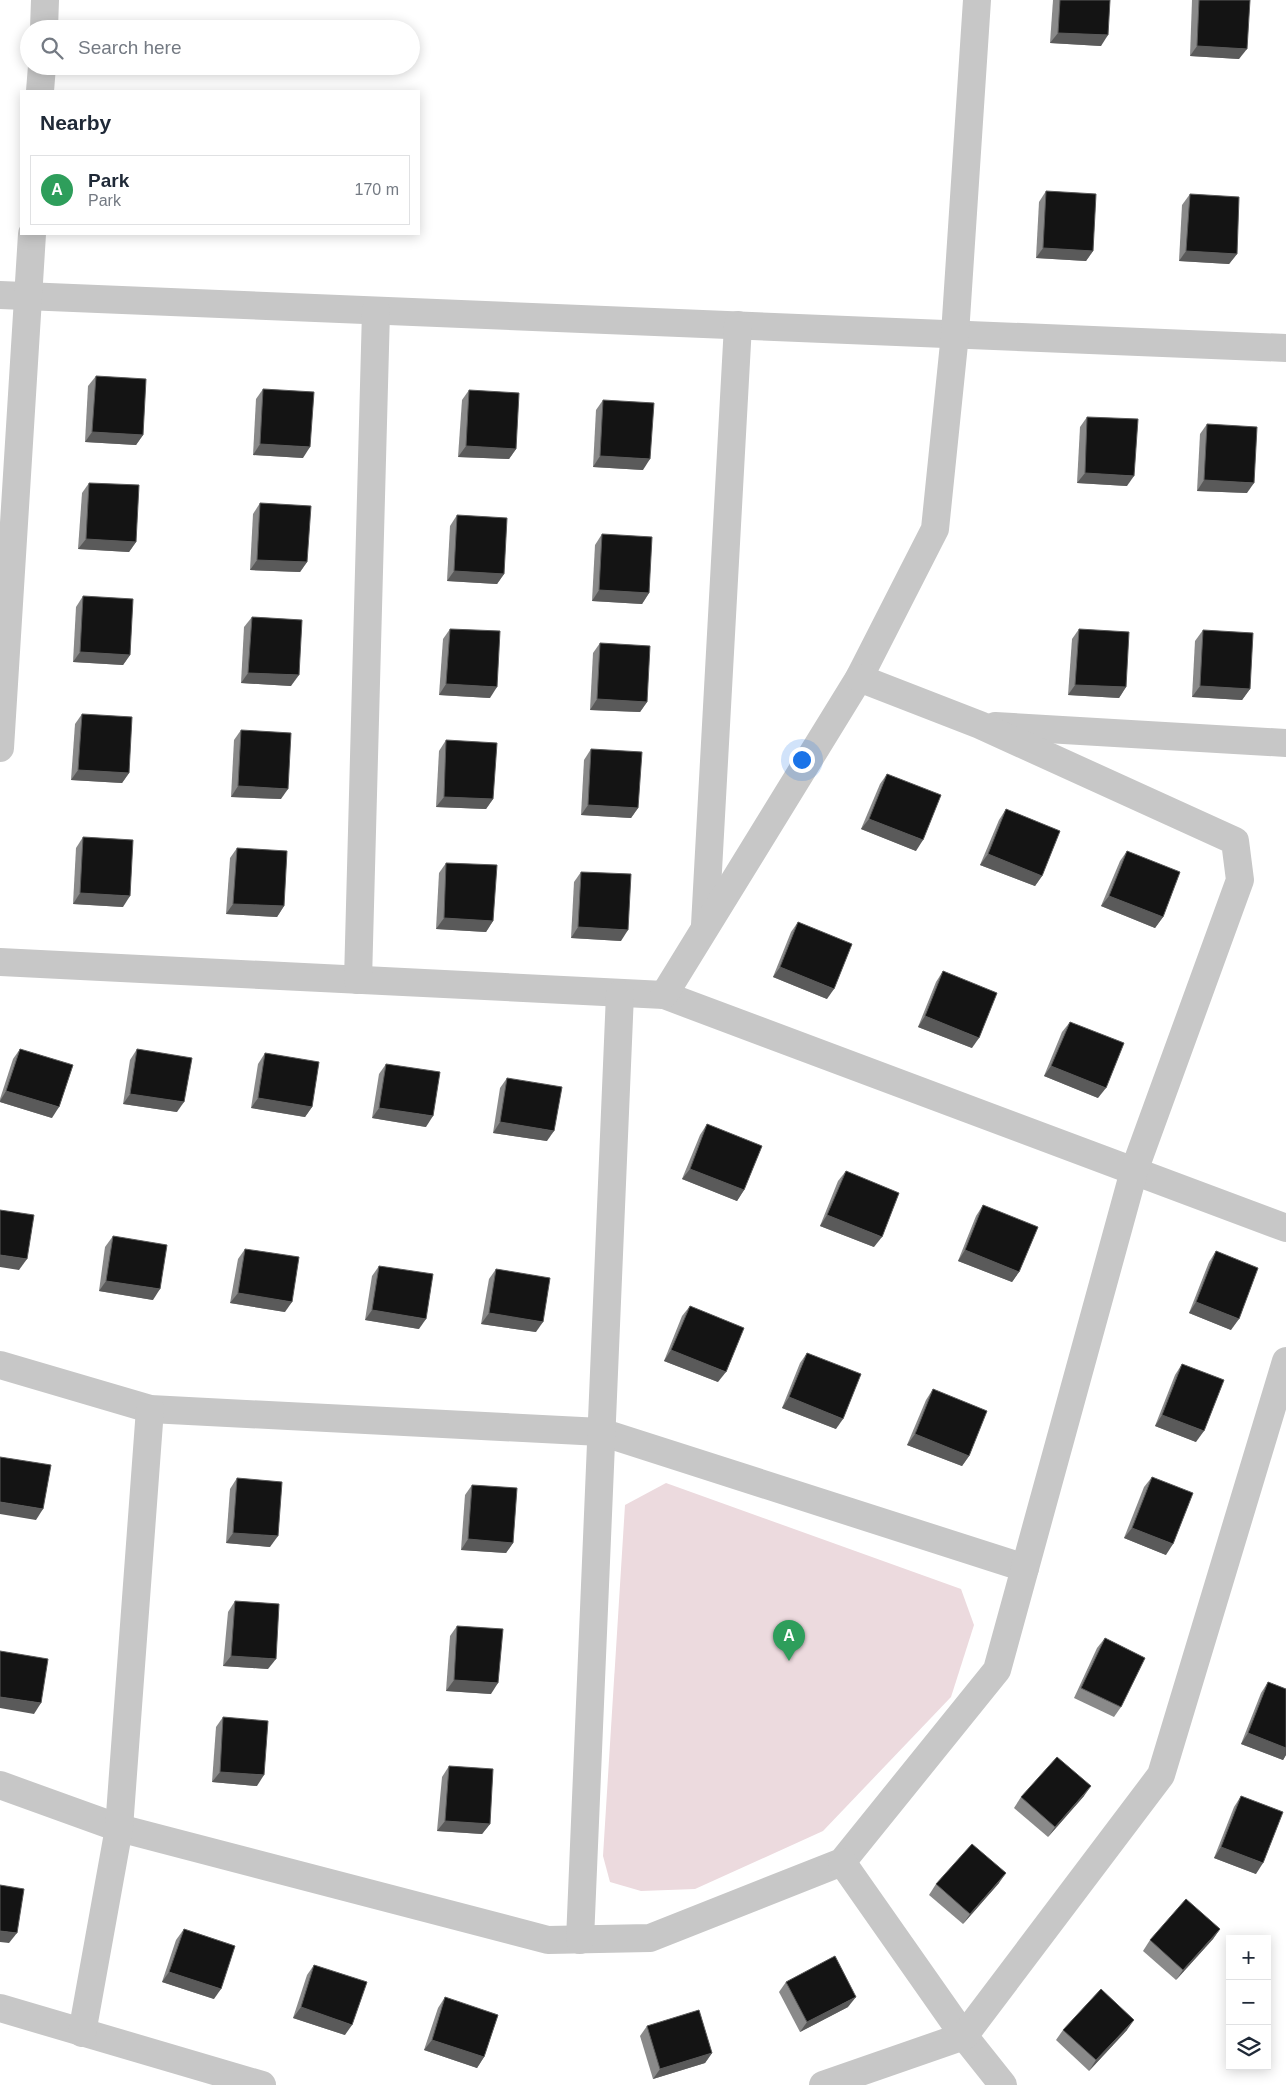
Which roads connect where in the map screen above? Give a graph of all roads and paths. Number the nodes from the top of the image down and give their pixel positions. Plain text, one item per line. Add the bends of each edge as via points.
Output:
1 (46, 0) edge
2 (977, 0) edge
3 (45, 20) edge
4 (41, 75) edge
5 (40, 90) edge
6 (32, 235) edge
7 (0, 295) edge
8 (29, 296) junction
9 (376, 311) junction
10 (738, 325) junction
11 (955, 334) junction
12 (1286, 348) edge
13 (859, 678) junction
14 (980, 725) junction
15 (1286, 743) edge
16 (0, 748) edge
17 (705, 929) junction
18 (0, 962) edge
19 (358, 980) junction
20 (620, 994) junction
21 (664, 995) junction
22 (1134, 1171) junction
23 (1286, 1228) edge
24 (1286, 1361) edge
25 (0, 1364) edge
26 (150, 1409) junction
27 (601, 1432) junction
28 (1026, 1568) junction
29 (0, 1785) edge
30 (119, 1828) junction
31 (842, 1862) junction
32 (580, 1940) junction
33 (0, 2008) edge
34 (82, 2033) junction
35 (964, 2036) junction
36 (262, 2085) edge
37 (822, 2085) edge
38 (1003, 2085) edge

1 - 3 street
2 - 11 street
4 - 5 street
6 - 8 street
7 - 8 street
8 - 9 street
8 - 16 street
9 - 10 street
9 - 19 street
10 - 11 street
10 - 17 street
11 - 12 street
11 - 13 street via 935,529
13 - 14 street
13 - 17 street
14 - 15 street
14 - 22 street via 1235,841 1240,880
17 - 21 street
18 - 19 street
19 - 20 street
20 - 21 street
20 - 27 street
21 - 22 street
22 - 23 street
22 - 28 street
24 - 35 street via 1161,1775
25 - 26 street
26 - 27 street
26 - 30 street
27 - 28 street
27 - 32 street
28 - 31 street via 997,1670
29 - 30 street
30 - 32 street via 548,1940
30 - 34 street
31 - 32 street via 650,1938
31 - 35 street
33 - 34 street
34 - 36 street
35 - 37 street
35 - 38 street

